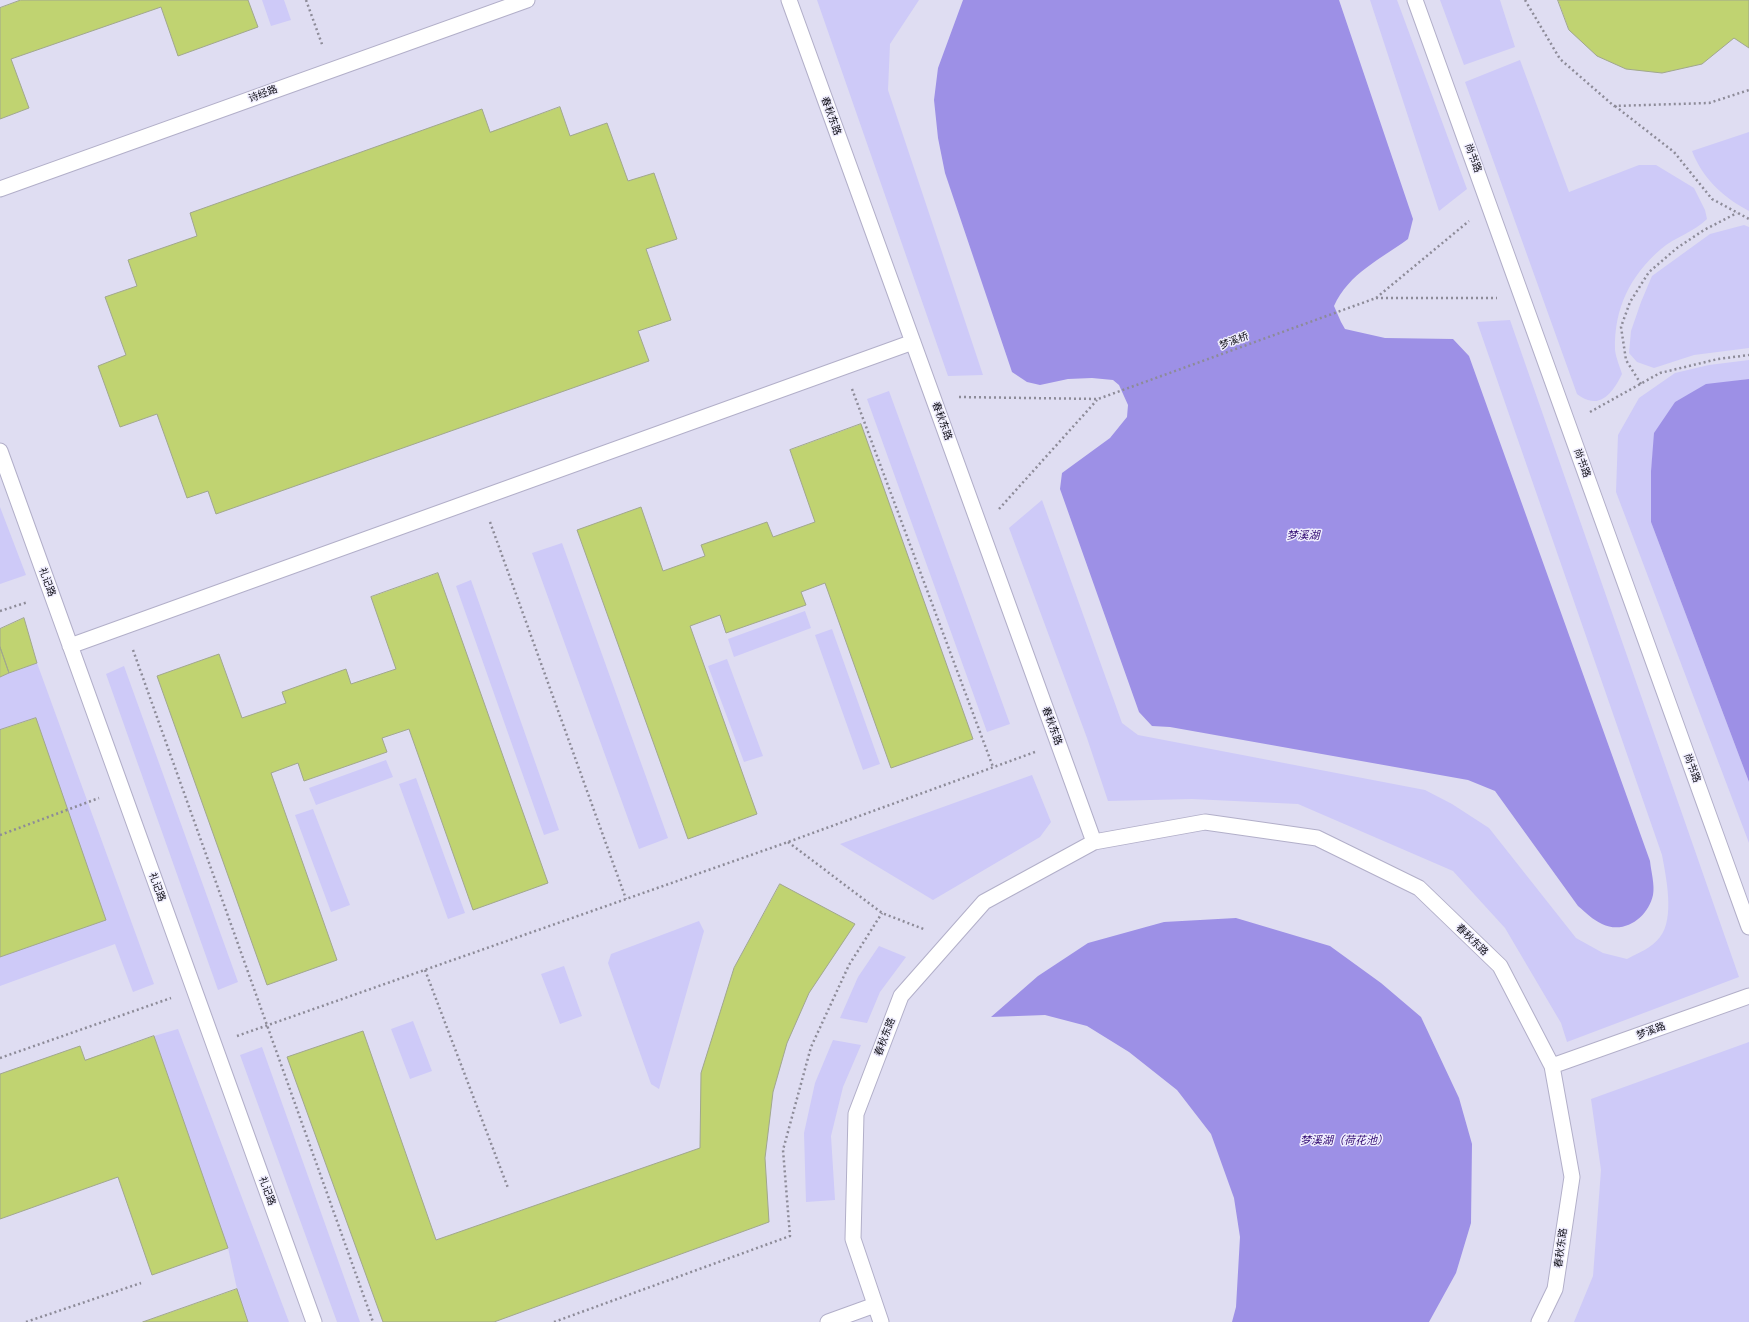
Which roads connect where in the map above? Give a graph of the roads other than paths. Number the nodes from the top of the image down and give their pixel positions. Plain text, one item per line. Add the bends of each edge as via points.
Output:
1 (527, 0) edge
2 (789, 0) edge
3 (1415, 0) edge
4 (0, 189) edge
5 (913, 342) junction
6 (0, 451) edge
7 (70, 646) junction
8 (1094, 842) junction
9 (1749, 927) edge
10 (1749, 996) edge
11 (1552, 1066) junction
12 (876, 1305) junction
13 (314, 1322) edge
14 (828, 1322) edge
15 (881, 1322) edge
16 (1539, 1322) edge

1 - 4 lane, 诗经路
2 - 5 lane, 春秋东路
3 - 9 lane, 尚书路
5 - 7 lane
5 - 8 lane, 春秋东路
6 - 7 lane, 礼记路
7 - 13 lane, 礼记路
8 - 11 lane, 春秋东路 via 1205,822 1317,838 1419,888 1500,966
8 - 12 lane, 春秋东路 via 984,902 901,996 856,1114 853,1239
10 - 11 lane, 梦溪路
11 - 16 lane, 春秋东路 via 1572,1177 1555,1289
12 - 14 lane
12 - 15 lane, 春秋东路

